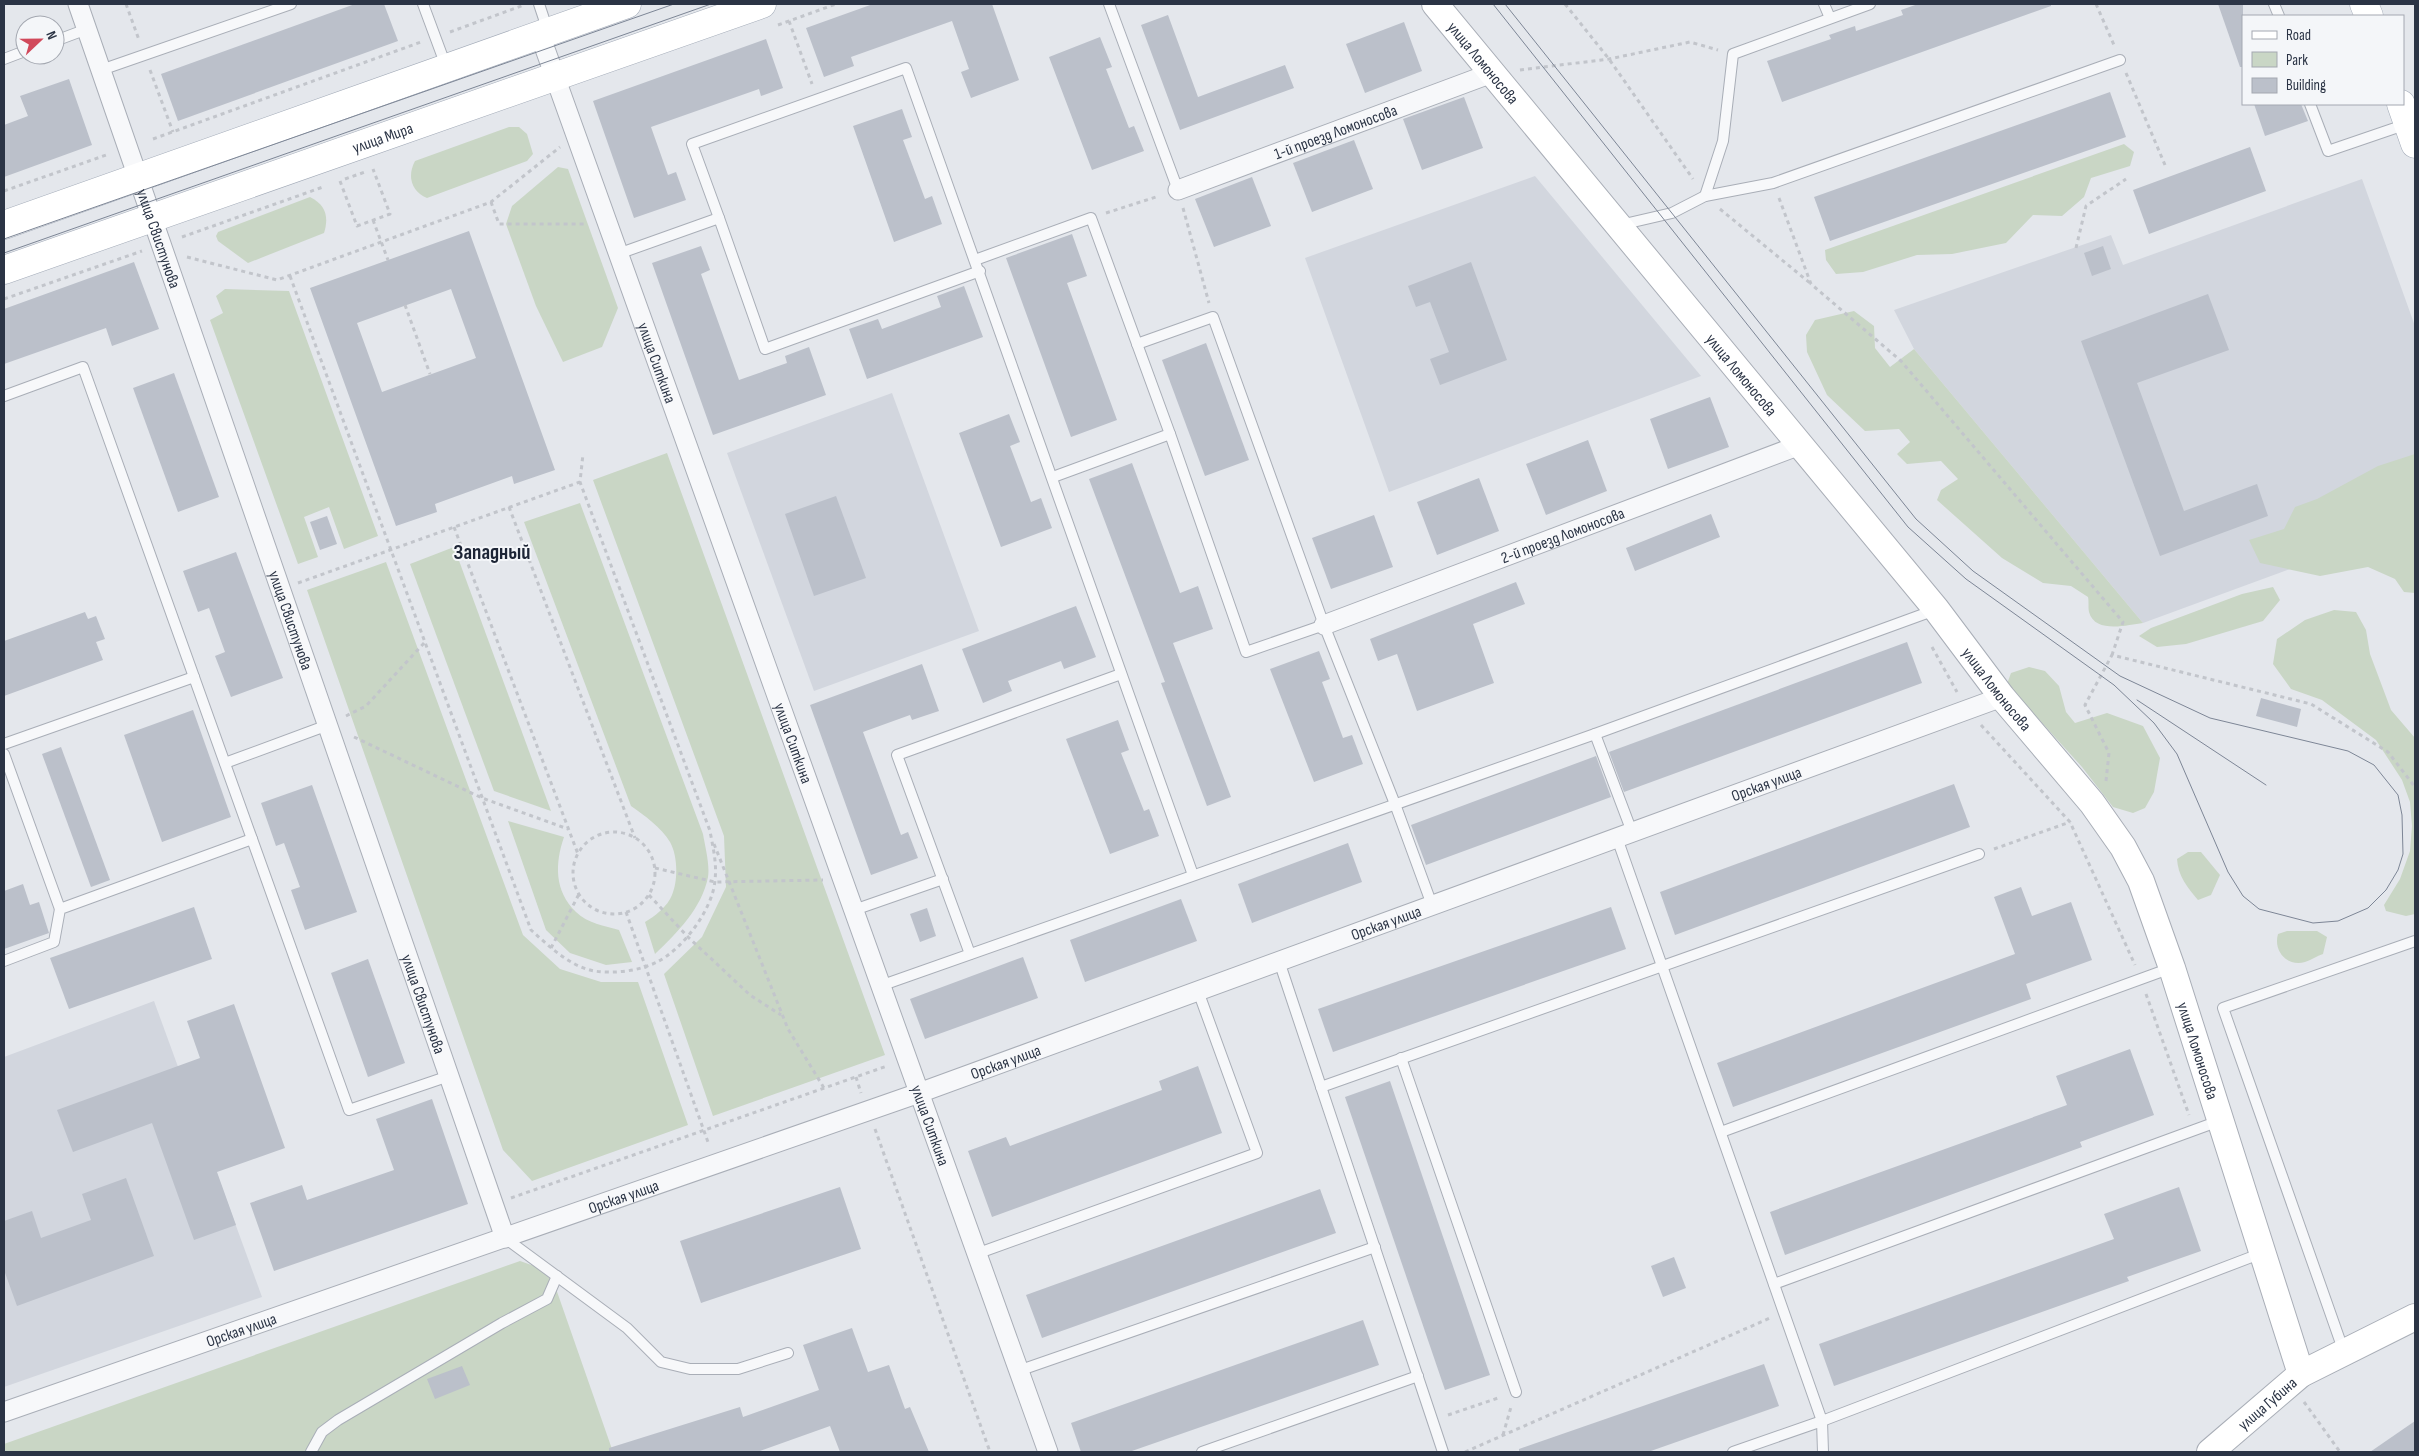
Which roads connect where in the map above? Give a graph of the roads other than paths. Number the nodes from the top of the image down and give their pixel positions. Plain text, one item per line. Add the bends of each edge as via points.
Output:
1 (78, 4) edge
2 (291, 4) edge
3 (423, 4) edge
4 (539, 4) edge
5 (627, 4) edge
6 (762, 4) edge
7 (1110, 4) edge
8 (1435, 4) edge
9 (1824, 4) edge
10 (1870, 4) edge
11 (1830, 18) junction
12 (87, 30) junction
13 (544, 33) junction
14 (65, 38) edge
15 (2120, 60) road end
16 (447, 68) junction
17 (102, 70) junction
18 (1492, 73) junction
19 (555, 76) junction
20 (2310, 105) edge
21 (2408, 124) edge
22 (139, 178) junction
23 (1178, 190) joint
24 (1705, 196) junction
25 (153, 218) junction
26 (719, 218) junction
27 (4, 225) edge
28 (1619, 226) junction
29 (618, 254) junction
30 (975, 260) junction
31 (4, 270) edge
32 (980, 271) junction
33 (1137, 344) junction
34 (4, 396) edge
35 (1170, 434) junction
36 (1800, 445) junction
37 (1053, 477) junction
38 (1936, 609) junction
39 (1324, 625) junction
40 (1121, 674) junction
41 (194, 677) junction
42 (2002, 697) junction
43 (328, 725) junction
44 (1595, 734) junction
45 (4, 744) edge
46 (4, 754) edge
47 (225, 763) junction
48 (1395, 804) junction
49 (1625, 835) junction
50 (252, 839) junction
51 (1979, 854) road end
52 (1193, 874) junction
53 (943, 879) junction
54 (1432, 905) junction
55 (60, 909) junction
56 (854, 910) junction
57 (2415, 941) edge
58 (970, 954) junction
59 (4, 961) edge
60 (1279, 961) junction
61 (1663, 966) junction
62 (2172, 968) junction
63 (880, 986) junction
64 (1198, 991) junction
65 (1401, 1058) junction
66 (450, 1076) junction
67 (1321, 1087) junction
68 (919, 1093) junction
69 (2220, 1121) junction
70 (1721, 1132) junction
71 (505, 1238) junction
72 (1375, 1247) junction
73 (2262, 1253) junction
74 (976, 1254) junction
75 (557, 1276) junction
76 (1774, 1284) junction
77 (2415, 1317) edge
78 (2344, 1352) junction
79 (788, 1353) dead end
80 (1018, 1371) junction
81 (2300, 1374) junction
82 (1418, 1376) junction
83 (1516, 1392) road end
84 (4, 1412) edge
85 (1822, 1420) junction
86 (311, 1452) edge
87 (1048, 1452) edge
88 (1202, 1452) edge
89 (1444, 1452) edge
90 (1733, 1452) edge
91 (1823, 1452) edge
92 (2210, 1452) edge

1 - 12 street, улица Свистунова
2 - 17 lane
3 - 16 lane
4 - 13 lane
5 - 13 main road
6 - 19 main road, улица Мира
7 - 23 lane
8 - 18 street, улица Ломоносова
9 - 11 lane
10 - 11 lane
11 - 24 lane via 1732,54 1723,141
12 - 14 lane
12 - 17 street, улица Свистунова
13 - 16 main road
13 - 19 street, улица Ситкина
15 - 24 lane via 1773,184
16 - 22 main road
17 - 22 street, улица Свистунова
18 - 23 street, 1-й проезд Ломоносова
18 - 28 street, улица Ломоносова
19 - 25 main road, улица Мира
19 - 29 street, улица Ситкина
20 - 21 lane via 2328,151
22 - 25 street, улица Свистунова
22 - 27 main road
24 - 28 lane via 1672,213
25 - 31 main road, улица Мира
25 - 43 street, улица Свистунова
26 - 29 lane
26 - 30 lane via 692,144 906,68
26 - 32 lane via 765,349
28 - 36 street, улица Ломоносова
29 - 56 street, улица Ситкина
30 - 32 lane
30 - 33 lane via 1091,218
32 - 37 lane
33 - 35 lane
33 - 39 lane via 1213,317
34 - 41 lane via 83,367
35 - 37 lane
35 - 39 lane via 1246,652
36 - 38 street, улица Ломоносова
36 - 39 street, 2-й проезд Ломоносова
37 - 40 lane
38 - 42 street, улица Ломоносова
38 - 44 lane
39 - 48 lane
40 - 52 lane
40 - 53 lane via 897,755
41 - 45 lane
41 - 47 lane
42 - 49 street, Орская улица
42 - 62 street, улица Ломоносова via 2092,803 2123,847 2141,881
43 - 47 lane
43 - 66 street, улица Свистунова
44 - 48 lane
44 - 49 lane
46 - 55 lane
47 - 50 lane
48 - 52 lane
48 - 54 lane
49 - 54 street, Орская улица
49 - 61 lane
50 - 55 lane
50 - 66 lane via 349,1110
51 - 61 lane
52 - 58 lane
53 - 56 lane
53 - 58 lane
54 - 60 street, Орская улица
55 - 59 lane via 54,942
56 - 63 street, улица Ситкина
57 - 78 lane via 2223,1008
58 - 63 lane
60 - 64 street, Орская улица
60 - 67 lane
61 - 65 lane
61 - 70 lane
62 - 69 street, улица Ломоносова
62 - 70 lane
63 - 68 street, улица Ситкина
64 - 68 street, Орская улица
64 - 74 lane via 1257,1153
65 - 67 lane
65 - 83 lane
66 - 71 street, улица Свистунова
67 - 72 lane
68 - 71 street, Орская улица
68 - 74 street, улица Ситкина
69 - 73 street, улица Ломоносова
69 - 76 lane
70 - 76 lane
71 - 75 lane
71 - 84 street, Орская улица
72 - 80 lane
72 - 82 lane
73 - 81 street, улица Ломоносова
73 - 85 lane
74 - 80 street, улица Ситкина
75 - 79 lane via 627,1328 662,1362 690,1368 738,1369
75 - 86 lane via 547,1299 502,1322 338,1420 322,1432
76 - 85 lane
77 - 78 street
78 - 81 street
80 - 87 street, улица Ситкина
81 - 92 street, улица Губина
82 - 88 lane
82 - 89 lane
85 - 90 lane
85 - 91 lane

